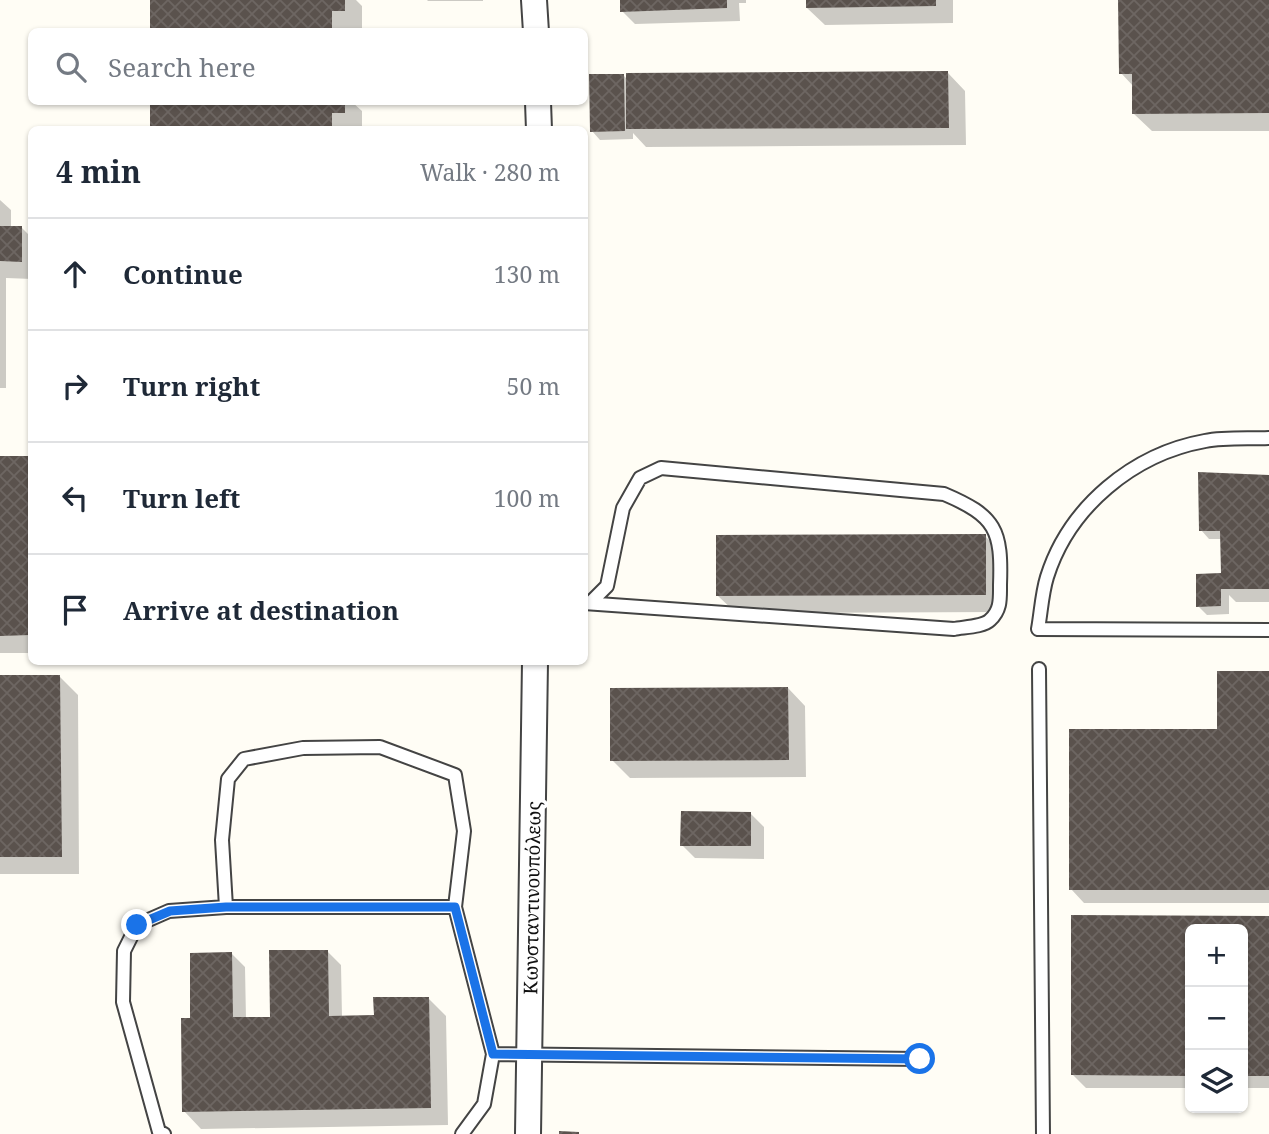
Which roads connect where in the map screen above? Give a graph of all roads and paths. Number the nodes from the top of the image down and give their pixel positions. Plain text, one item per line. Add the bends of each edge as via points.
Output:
1 (534, 0) edge
2 (536, 28) edge
3 (538, 105) edge
4 (539, 126) edge
5 (1269, 438) edge
6 (588, 603) edge
7 (1269, 630) edge
8 (535, 665) edge
9 (1039, 669) dead end
10 (226, 907) junction
11 (455, 907) junction
12 (493, 1054) junction
13 (529, 1054) junction
14 (920, 1059) dead end
15 (164, 1134) edge
16 (462, 1134) edge
17 (528, 1134) edge
18 (1043, 1134) edge

1 - 2 street
3 - 4 street
5 - 7 lane via 1205,441 1152,457 1102,491 1066,535 1047,577 1038,629
6 - 6 lane via 607,586 623,508 640,478 662,468 944,494 973,506 998,533 1000,608 988,622 954,629
8 - 13 street, Κωνσταντινουπόλεως
9 - 18 lane
10 - 11 lane
10 - 11 lane via 222,840 228,779 244,758 303,748 380,747 455,775 464,831
10 - 15 lane via 170,911 137,925 124,951 123,1002 159,1132
11 - 12 lane
12 - 13 lane
12 - 16 lane via 484,1104
13 - 14 lane
13 - 17 street, Κωνσταντινουπόλεως

